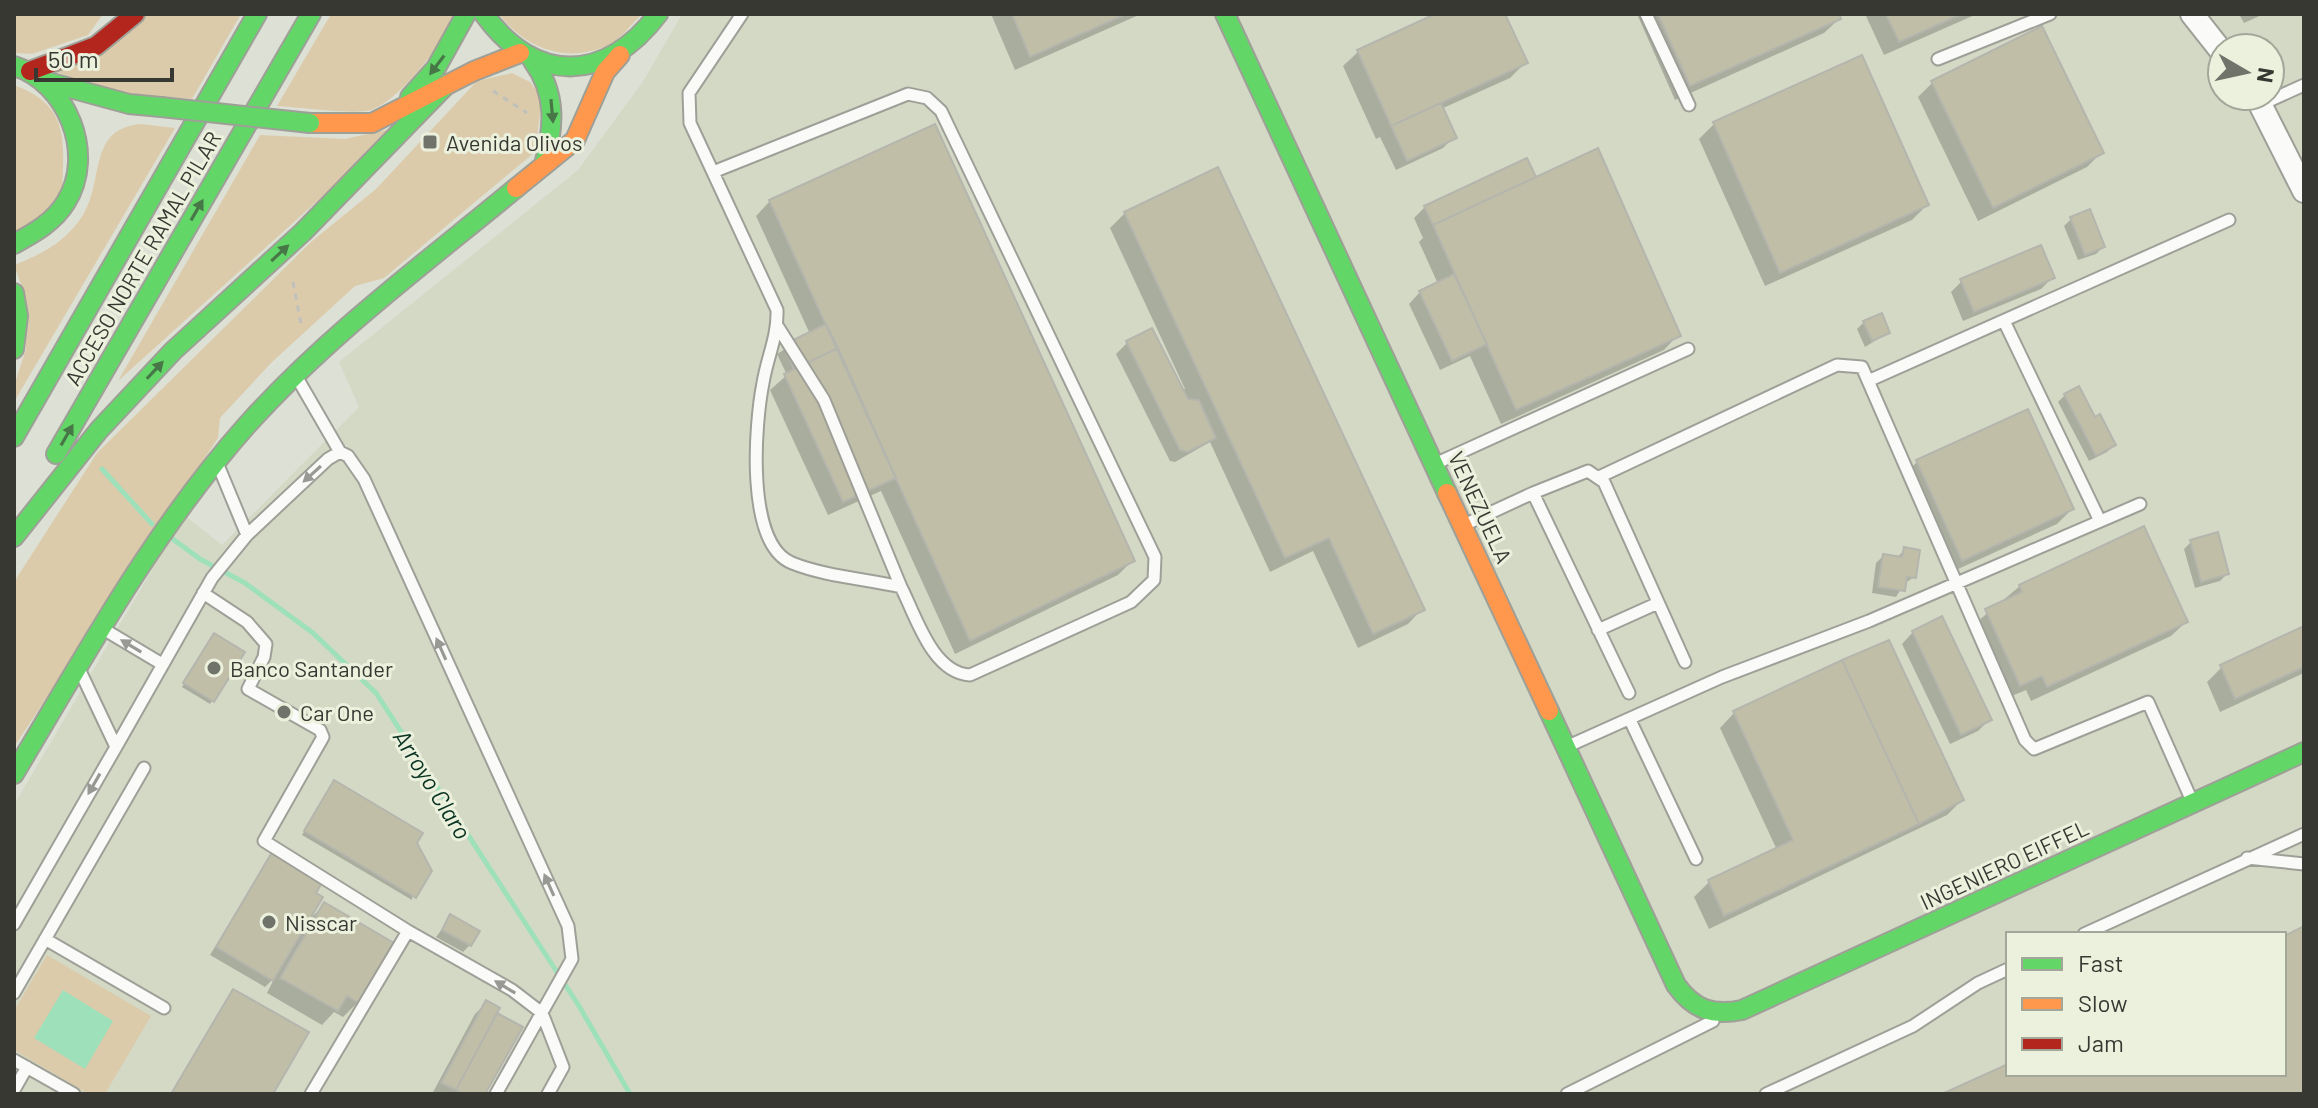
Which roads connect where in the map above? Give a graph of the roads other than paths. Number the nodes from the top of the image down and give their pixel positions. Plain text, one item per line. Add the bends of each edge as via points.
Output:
1 (111, 14) edge
2 (135, 14) edge
3 (257, 14) edge
4 (311, 14) edge
5 (466, 14) edge
6 (484, 14) edge
7 (658, 14) edge
8 (742, 14) edge
9 (1225, 14) edge
10 (1646, 14) edge
11 (2050, 14) edge
12 (2192, 14) edge
13 (2206, 32) edge
14 (96, 46) junction
15 (620, 55) junction
16 (526, 57) junction
17 (1938, 59) dead end
18 (22, 68) edge
19 (48, 82) junction
20 (447, 84) junction
21 (129, 104) junction
22 (1689, 105) dead end
23 (399, 110) junction
24 (2265, 112) edge
25 (437, 113) dead end
26 (80, 156) junction
27 (544, 165) junction
28 (713, 172) junction
29 (372, 182) dead end
30 (2304, 191) edge
31 (333, 200) junction
32 (2229, 220) dead end
33 (14, 244) edge
34 (14, 293) edge
35 (2004, 321) junction
36 (778, 327) junction
37 (14, 349) edge
38 (1688, 349) dead end
39 (295, 375) junction
40 (1868, 381) junction
41 (14, 437) edge
42 (340, 452) junction
43 (217, 462) junction
44 (1435, 464) junction
45 (1599, 477) junction
46 (1533, 493) junction
47 (2140, 504) dead end
48 (2100, 521) junction
49 (1463, 525) junction
50 (14, 526) edge
51 (247, 535) junction
52 (14, 537) edge
53 (1957, 584) junction
54 (901, 587) junction
55 (203, 593) junction
56 (1658, 603) junction
57 (100, 627) junction
58 (1598, 630) junction
59 (1685, 662) dead end
60 (162, 664) junction
61 (77, 665) junction
62 (1629, 693) dead end
63 (1630, 720) junction
64 (116, 747) junction
65 (1566, 747) junction
66 (2304, 752) edge
67 (144, 768) dead end
68 (14, 774) edge
69 (2193, 804) junction
70 (2304, 834) edge
71 (2246, 858) junction
72 (1696, 859) dead end
73 (2304, 864) edge
74 (14, 924) edge
75 (408, 931) junction
76 (2088, 932) edge
77 (45, 939) junction
78 (2006, 970) edge
79 (14, 993) edge
80 (164, 1008) dead end
81 (544, 1010) junction
82 (1703, 1013) joint
83 (1723, 1015) junction
84 (14, 1060) edge
85 (27, 1067) junction
86 (14, 1090) edge
87 (68, 1093) edge
88 (311, 1094) edge
89 (496, 1094) edge
90 (548, 1094) edge
91 (1567, 1094) edge
92 (1766, 1094) edge

1 - 14 lane
2 - 14 main road
3 - 41 main road, ACCESO NORTE RAMAL PILAR
50 -> 4 main road, ACCESO NORTE RAMAL PILAR
5 -> 23 main road via 436,68
6 - 16 main road via 500,37
7 - 15 main road
8 - 28 lane via 689,93 690,123
9 - 44 main road, VENEZUELA
10 - 22 lane
11 - 17 lane
12 - 13 street
14 - 18 main road
15 - 16 main road via 572,69
15 - 27 main road via 605,72 575,140
16 - 20 main road
16 -> 27 main road via 541,70 552,99 554,123
18 - 19 main road
19 - 21 main road
19 - 26 main road via 73,123
20 - 23 main road
20 - 25 lane
20 - 31 main road
21 - 23 main road, bridge via 310,123 372,123
21 - 26 main road via 102,122
24 - 30 street
26 - 33 main road via 75,185 61,212 40,232
27 - 39 main road
28 - 36 lane via 777,310
28 - 54 lane via 908,94 934,104 1155,557 1154,580 1131,602 970,675 941,664
29 - 31 lane
52 -> 31 main road via 99,430 173,351
32 - 35 lane
34 - 37 main road
35 - 40 lane
35 - 48 lane
36 - 54 lane via 824,400
36 - 54 lane via 762,384 755,483 760,518 789,562
38 - 44 lane
39 - 42 lane
39 - 43 main road
40 - 45 lane via 1862,367 1837,365
40 - 53 lane
42 -> 51 lane
81 -> 42 lane via 572,959 568,926 364,479
43 - 51 lane
43 - 57 main road via 184,501
44 - 49 main road, VENEZUELA
45 - 46 lane via 1588,471
45 - 56 lane
46 - 49 lane
46 - 58 lane
47 - 48 lane
48 - 53 lane
49 - 65 main road, VENEZUELA
51 - 55 lane
53 - 63 lane via 1722,677
53 - 69 lane via 2025,740 2034,749 2148,702
55 - 60 lane
55 - 75 lane via 247,622 266,644 248,689 320,730 323,737 264,841
56 - 58 lane
56 - 59 lane
60 -> 57 lane
57 - 61 main road
58 - 62 lane
60 - 64 lane
61 - 64 lane
61 - 68 main road
63 - 65 lane
63 - 72 lane
64 -> 74 lane
65 - 82 main road, VENEZUELA via 1676,985
66 - 69 main road, INGENIERO EIFFEL
67 - 77 lane
69 - 83 main road, INGENIERO EIFFEL
70 - 71 lane
71 - 73 lane
71 - 76 lane
81 -> 75 lane
75 - 88 lane
77 - 79 lane
77 - 80 lane
78 - 92 lane via 1913,1026
81 - 89 lane
81 - 90 lane via 563,1067
82 - 83 main road, INGENIERO EIFFEL
83 - 91 lane, INGENIERO EIFFEL
84 - 85 lane
85 - 86 lane
85 - 87 lane

